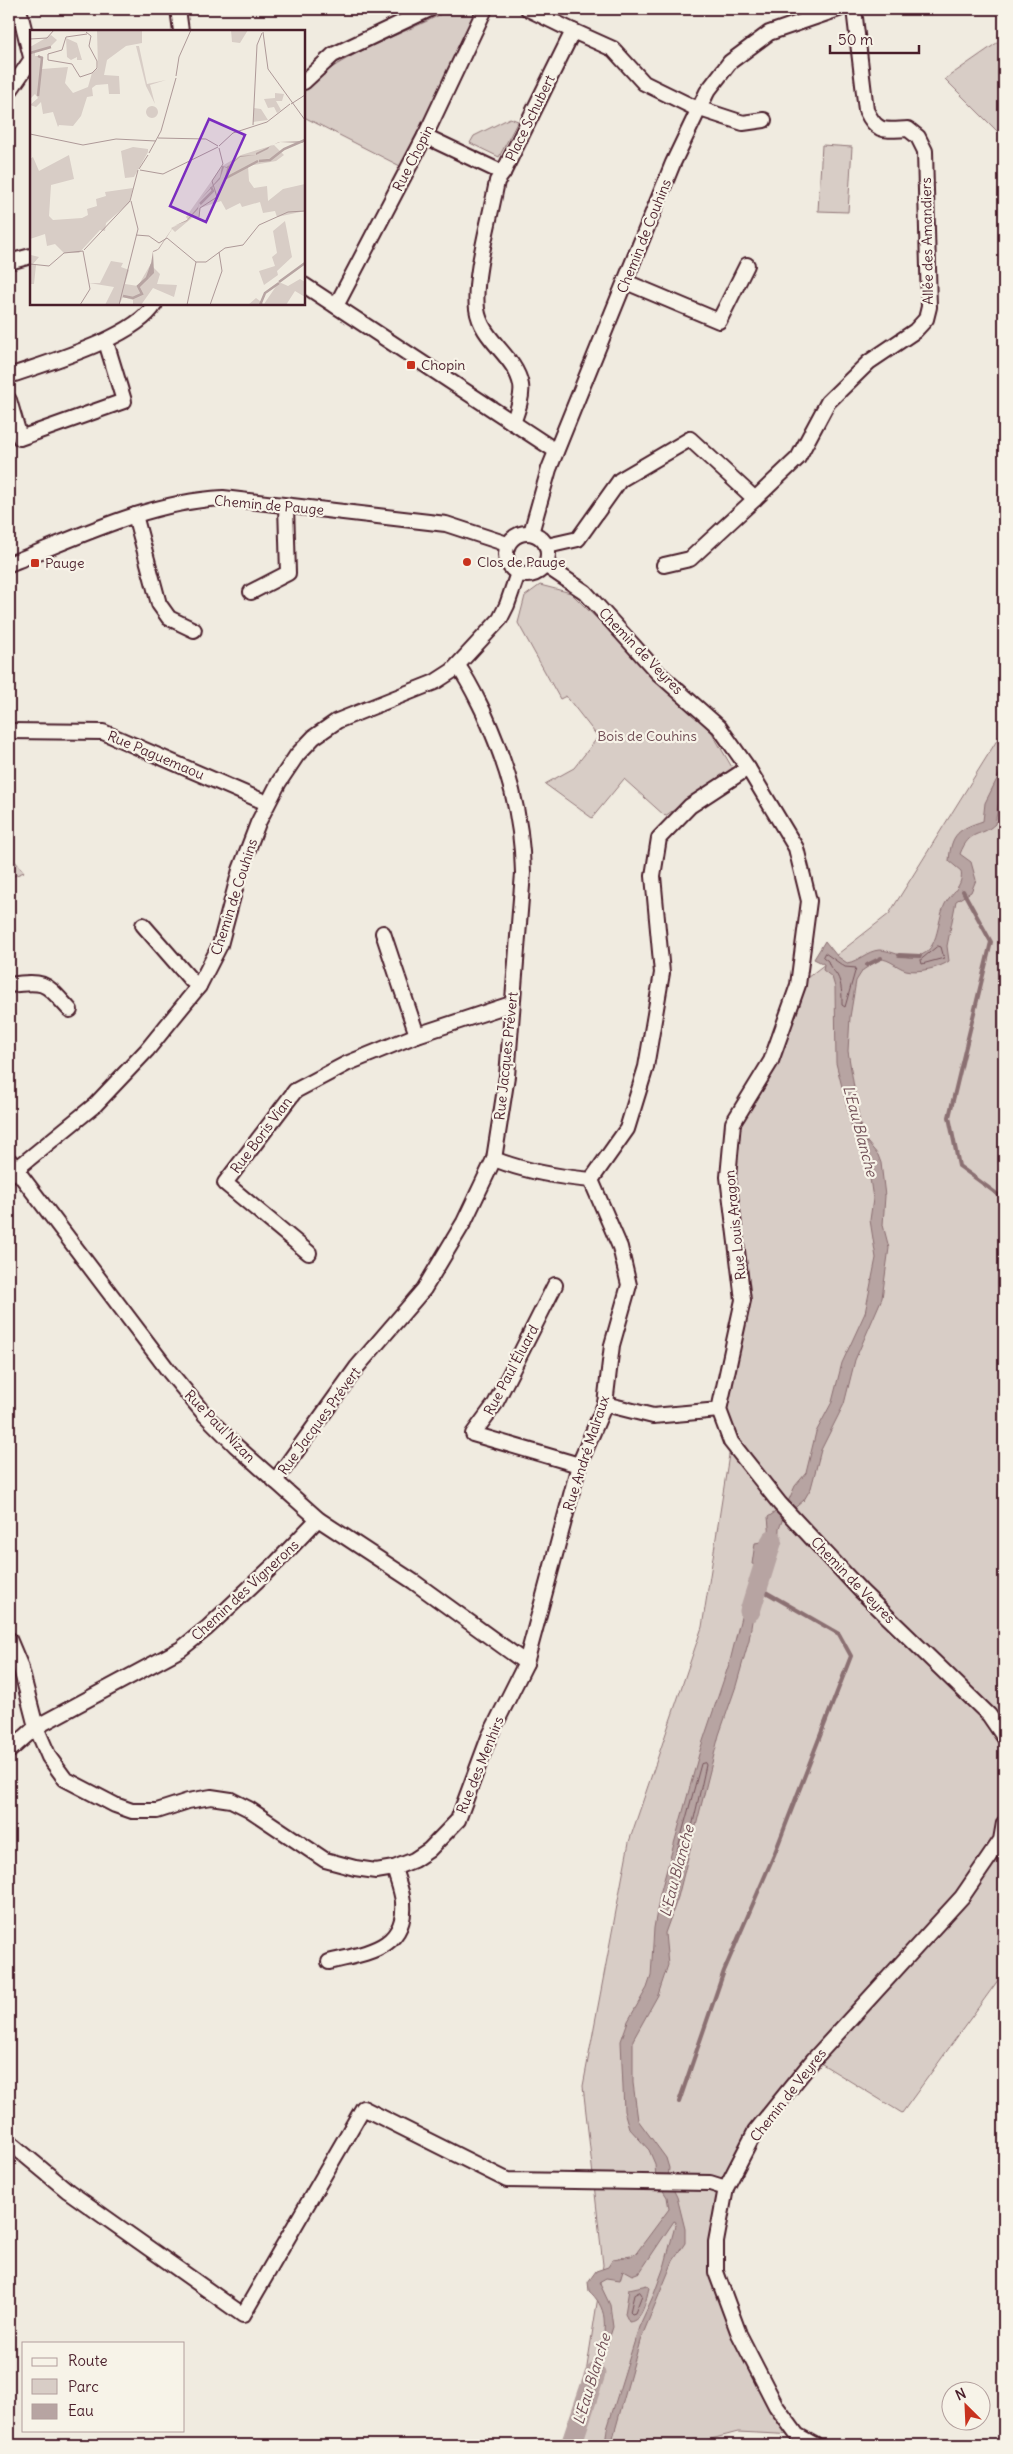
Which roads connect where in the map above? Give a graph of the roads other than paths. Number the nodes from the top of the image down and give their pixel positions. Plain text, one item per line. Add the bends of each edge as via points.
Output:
1 (19, 9) edge
2 (178, 9) edge
3 (430, 9) edge
4 (485, 9) edge
5 (528, 9) edge
6 (840, 9) edge
7 (854, 9) edge
8 (812, 13) edge
9 (181, 30) edge
10 (573, 30) junction
11 (30, 54) edge
12 (30, 60) edge
13 (305, 81) edge
14 (9, 92) edge
15 (700, 108) junction
16 (764, 120) dead end
17 (425, 136) junction
18 (503, 173) junction
19 (30, 256) edge
20 (9, 262) edge
21 (747, 265) dead end
22 (626, 282) junction
23 (305, 286) edge
24 (154, 305) edge
25 (336, 306) junction
26 (106, 342) junction
27 (9, 376) edge
28 (9, 400) edge
29 (514, 423) junction
30 (556, 451) junction
31 (755, 499) junction
32 (286, 506) junction
33 (134, 515) junction
34 (531, 533) junction
35 (507, 544) junction
36 (547, 546) junction
37 (9, 564) edge
38 (545, 565) junction
39 (664, 565) dead end
40 (518, 573) junction
41 (251, 592) dead end
42 (194, 630) dead end
43 (458, 666) junction
44 (9, 731) edge
45 (748, 768) junction
46 (268, 803) junction
47 (143, 925) dead end
48 (384, 933) dead end
49 (9, 985) edge
50 (199, 986) junction
51 (512, 1004) junction
52 (70, 1010) dead end
53 (417, 1035) junction
54 (494, 1159) junction
55 (11, 1168) edge
56 (591, 1180) junction
57 (309, 1253) dead end
58 (555, 1286) dead end
59 (605, 1404) junction
60 (719, 1410) junction
61 (579, 1465) junction
62 (275, 1481) junction
63 (318, 1519) junction
64 (9, 1639) edge
65 (526, 1663) junction
66 (36, 1727) junction
67 (1004, 1737) edge
68 (9, 1751) edge
69 (1004, 1823) edge
70 (394, 1868) junction
71 (329, 1962) dead end
72 (9, 2142) edge
73 (726, 2188) junction
74 (815, 2445) edge

1 - 11 street
2 - 9 street
3 - 13 street via 333,55
4 - 17 street, Rue Chopin
5 - 10 street
6 - 8 street, Chemin de Couhins
7 - 31 street, Allée des Amandiers via 866,110 872,124 882,131 908,129 918,137 925,151 929,307 926,319 915,331 869,362 828,402 798,458
8 - 15 street, Chemin de Couhins via 769,33 738,55 718,76
10 - 15 street via 613,48 644,83
10 - 18 street, Place Schubert
12 - 14 street
15 - 16 street via 743,123
15 - 22 street, Chemin de Couhins via 673,163
17 - 18 street, Place Schubert
17 - 25 street, Rue Chopin
18 - 29 street via 497,181 476,291 485,333 515,371 521,386
19 - 20 street
21 - 22 street via 719,321
22 - 30 street, Chemin de Couhins
23 - 25 street
24 - 26 street via 150,312
25 - 29 street
26 - 27 street
26 - 28 street via 124,401 20,438
29 - 30 street
30 - 34 street, Chemin de Couhins
31 - 36 street via 690,439 620,480 578,539
31 - 39 street via 690,559
32 - 33 street, Chemin de Pauge via 239,499 209,499
32 - 35 street, Chemin de Pauge via 446,524
32 - 41 street via 288,574
33 - 37 street, Chemin de Pauge
33 - 42 street via 159,604 169,618
34 - 35 street via 517,534
34 - 36 street
35 - 40 street via 506,560
36 - 38 street
38 - 40 street via 534,574
38 - 45 street, Chemin de Veyres via 585,592 658,673 719,727
40 - 43 street, Chemin de Couhins via 500,619
43 - 46 street, Chemin de Couhins via 435,682 355,713 324,729 297,755
43 - 51 street, Rue Jacques Prévert via 468,680 499,746 520,825 523,873
44 - 46 street, Rue Paguemaou via 102,732
45 - 56 street via 690,806 659,838 653,876 662,973 646,1067 627,1129
45 - 60 street, Rue Louis Aragon via 796,848 809,901 798,985 771,1061 732,1122 728,1178 743,1300
46 - 50 street, Chemin de Couhins via 240,870 220,945
47 - 50 street
48 - 53 street
49 - 52 street via 39,982 47,985
50 - 55 street, Chemin de Couhins via 147,1050 95,1105
51 - 53 street, Rue Boris Vian
51 - 54 street, Rue Jacques Prévert via 507,1076
53 - 57 street, Rue Boris Vian via 346,1064 295,1091 225,1184
54 - 56 street via 512,1166
54 - 62 street, Rue Jacques Prévert via 464,1222 424,1289 357,1368
55 - 62 street, Rue Paul Nizan via 188,1395 235,1445
56 - 59 street, Rue André Malraux via 620,1247 629,1285 612,1345
58 - 61 street, Rue Paul Éluard via 496,1404 473,1434
59 - 60 street via 653,1416
59 - 61 street, Rue André Malraux
60 - 67 street, Chemin de Veyres via 731,1442 791,1517 861,1591 989,1715
61 - 65 street, Rue André Malraux
62 - 63 street, Rue Paul Nizan
63 - 65 street, Rue Paul Nizan via 400,1572
63 - 66 street, Chemin des Vignerons via 207,1628 180,1649
64 - 66 street, Rue des Menhirs via 20,1665
65 - 70 street, Rue des Menhirs via 489,1737 458,1820 429,1850
66 - 68 street, Chemin des Vignerons
66 - 70 street, Rue des Menhirs via 49,1757 65,1779 115,1805 132,1811 157,1811 212,1796 231,1800 325,1860 376,1871
69 - 73 street, Chemin de Veyres via 1001,1840 962,1897 814,2059 755,2132
70 - 71 street via 403,1902 400,1930 380,1949
72 - 73 street via 68,2191 243,2315 363,2108 507,2180 710,2183
73 - 74 street, Chemin de Veyres via 716,2242 716,2272 739,2334 776,2406 797,2435

